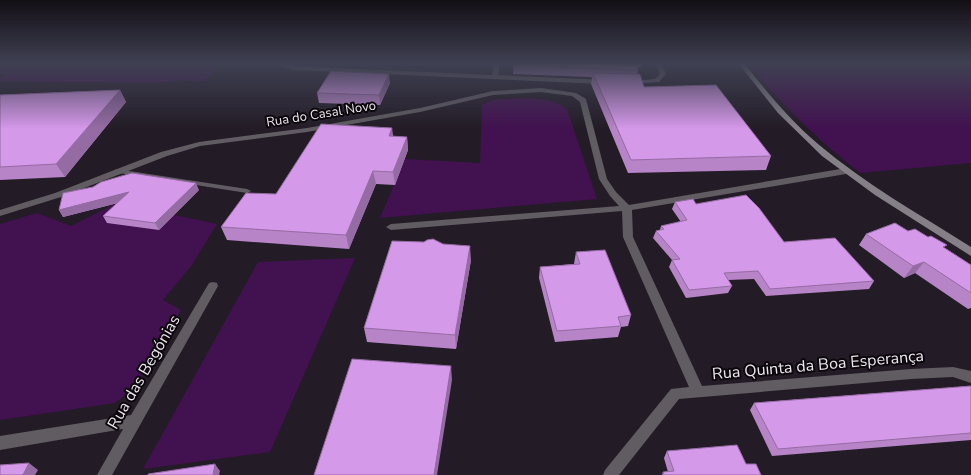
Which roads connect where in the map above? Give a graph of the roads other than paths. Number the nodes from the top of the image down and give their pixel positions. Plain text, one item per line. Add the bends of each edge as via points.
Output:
1 (760, 85) edge
2 (119, 171) junction
3 (846, 171) junction
4 (247, 191) dead end
5 (627, 208) junction
6 (0, 213) edge
7 (391, 227) dead end
8 (971, 252) edge
9 (213, 286) dead end
10 (971, 377) edge
11 (698, 392) junction
12 (135, 421) junction
13 (0, 443) edge
14 (104, 475) edge
15 (610, 475) edge

1 - 3 street via 804,135
2 - 4 lane
2 - 5 street, Rua do Casal Novo via 199,144 307,130 420,110 493,93 541,90 574,94 583,101 603,179
2 - 6 street, Rua do Casal Novo via 58,195
3 - 5 street
3 - 8 street
5 - 7 street
5 - 11 street, Rua Quinta da Boa Esperança via 628,237
9 - 12 street, Rua das Begónias
10 - 11 street, Rua Quinta da Boa Esperança via 952,372 911,374
11 - 15 street via 676,393
12 - 13 street
12 - 14 street, Rua das Begónias

